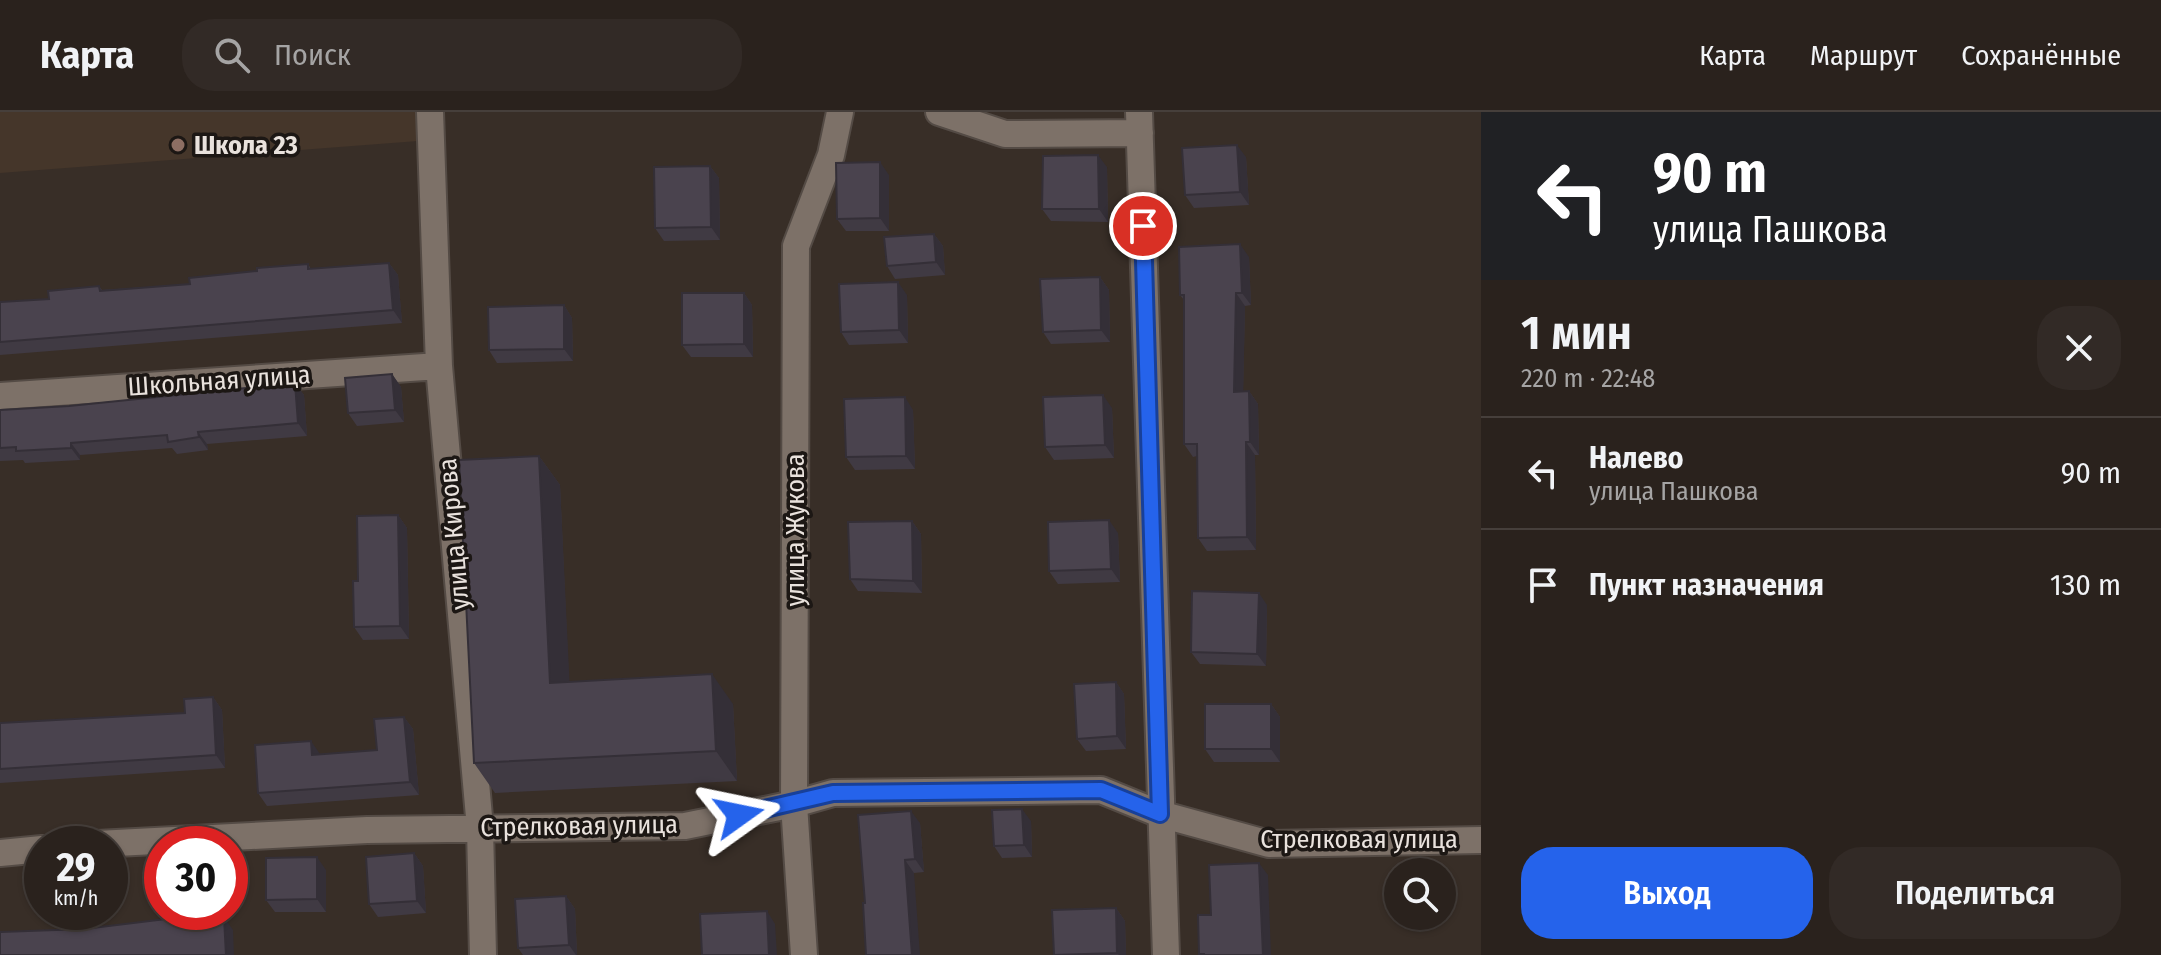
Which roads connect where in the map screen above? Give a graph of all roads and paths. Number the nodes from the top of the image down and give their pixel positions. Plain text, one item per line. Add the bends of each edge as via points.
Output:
1 (430, 112) edge
2 (840, 112) edge
3 (939, 112) edge
4 (1140, 123) edge
5 (439, 366) junction
6 (0, 396) edge
7 (794, 804) junction
8 (1160, 814) junction
9 (480, 828) junction
10 (1481, 840) edge
11 (128, 842) edge
12 (24, 851) edge
13 (0, 853) edge
14 (483, 955) edge
15 (804, 955) edge
16 (1166, 955) edge

1 - 5 street, улица Кирова
2 - 7 street, улица Жукова via 831,155 796,246
3 - 4 street via 1005,134
4 - 8 street
5 - 6 street, Школьная улица
5 - 9 street, улица Кирова
7 - 8 street, Стрелковая улица via 833,793 1101,790
7 - 9 street, Стрелковая улица via 685,826
7 - 15 street, улица Жукова
8 - 10 street, Стрелковая улица via 1269,844
8 - 16 street
9 - 11 street, Стрелковая улица
9 - 14 street, улица Кирова
12 - 13 street

